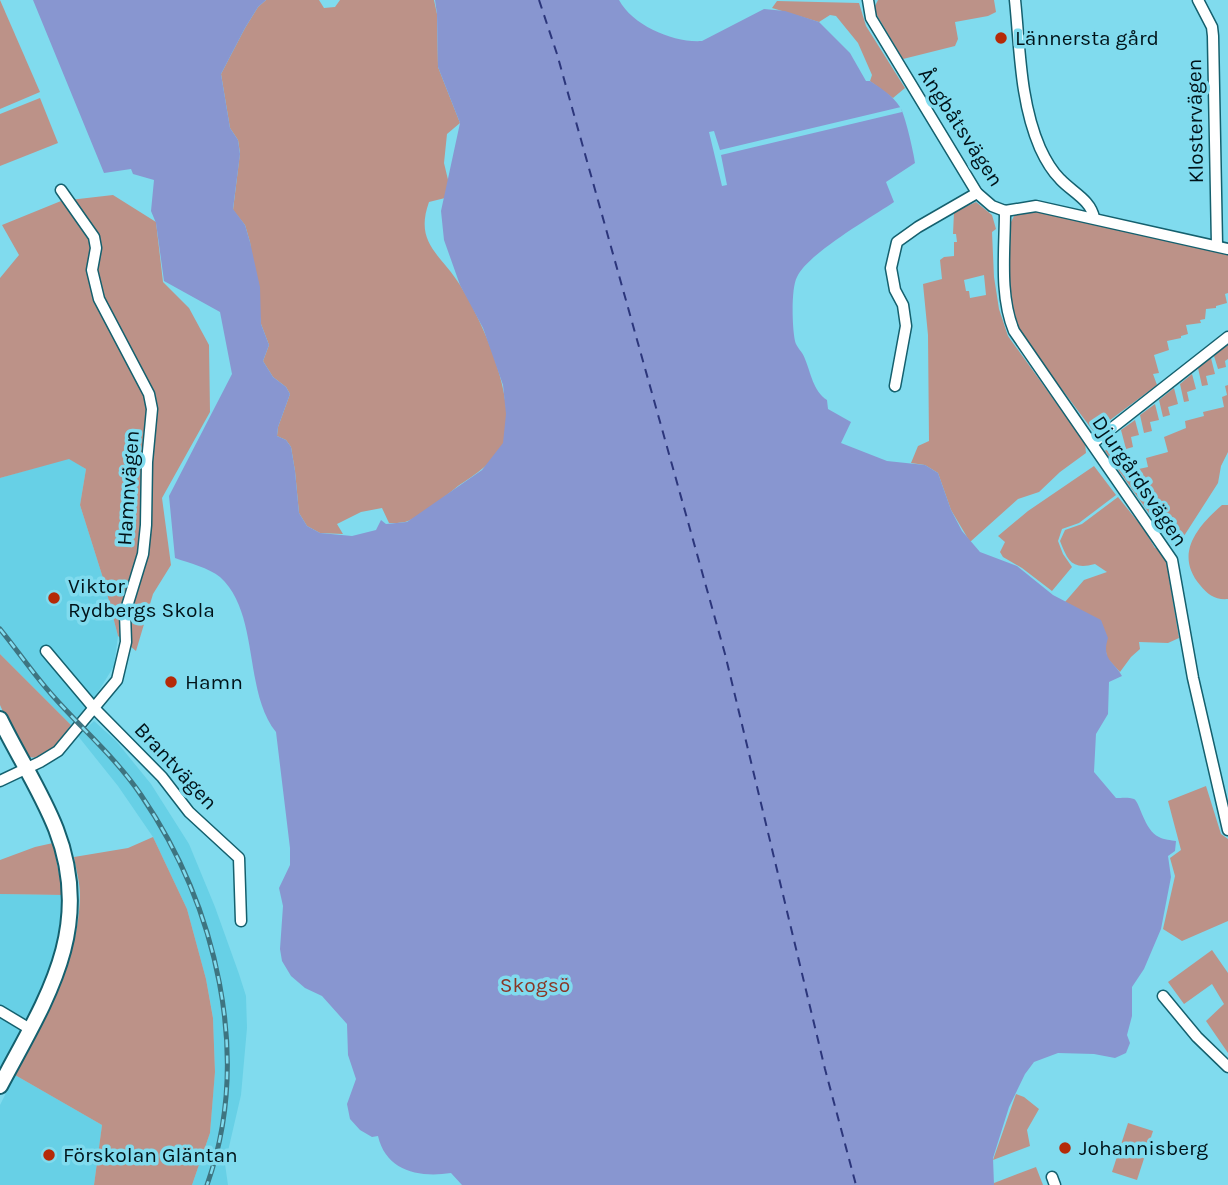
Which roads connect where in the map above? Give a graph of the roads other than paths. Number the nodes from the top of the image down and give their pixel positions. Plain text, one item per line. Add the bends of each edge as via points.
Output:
1 (868, 0) edge
2 (1015, 0) edge
3 (1198, 0) edge
4 (61, 190) dead end
5 (977, 193) junction
6 (1005, 212) junction
7 (1094, 218) junction
8 (1217, 245) junction
9 (1228, 249) edge
10 (1228, 337) edge
11 (895, 386) dead end
12 (1093, 443) junction
13 (46, 651) dead end
14 (94, 708) junction
15 (0, 719) edge
16 (25, 769) junction
17 (0, 780) edge
18 (1228, 830) edge
19 (241, 921) dead end
20 (1163, 996) dead end
21 (0, 1011) edge
22 (30, 1029) junction
23 (1228, 1067) edge
24 (0, 1086) edge

1 - 5 street, Ångbåtsvägen via 871,18
2 - 7 street via 1024,91 1035,136 1051,170 1091,207
3 - 8 street, Klostervägen via 1213,36
4 - 14 street, Hamnvägen via 94,237 92,270 99,299 142,378 152,409 144,554 125,613 117,680
5 - 6 street, Ångbåtsvägen
5 - 11 street via 897,242 891,268 906,326
6 - 7 street, Ångbåtsvägen via 1036,206
6 - 12 street, Djurgårdsvägen via 1010,321 1020,342
7 - 8 street, Ångbåtsvägen
8 - 9 street, Ångbåtsvägen
10 - 12 street
12 - 18 street, Djurgårdsvägen via 1172,560 1192,678
13 - 14 street, Brantvägen
14 - 16 street, Hamnvägen via 58,751
14 - 19 street, Brantvägen via 162,777 189,812 239,858
15 - 16 street
16 - 17 street, Hamnvägen
16 - 22 street via 55,826 71,892 63,954
20 - 23 street
21 - 22 street
22 - 24 street

